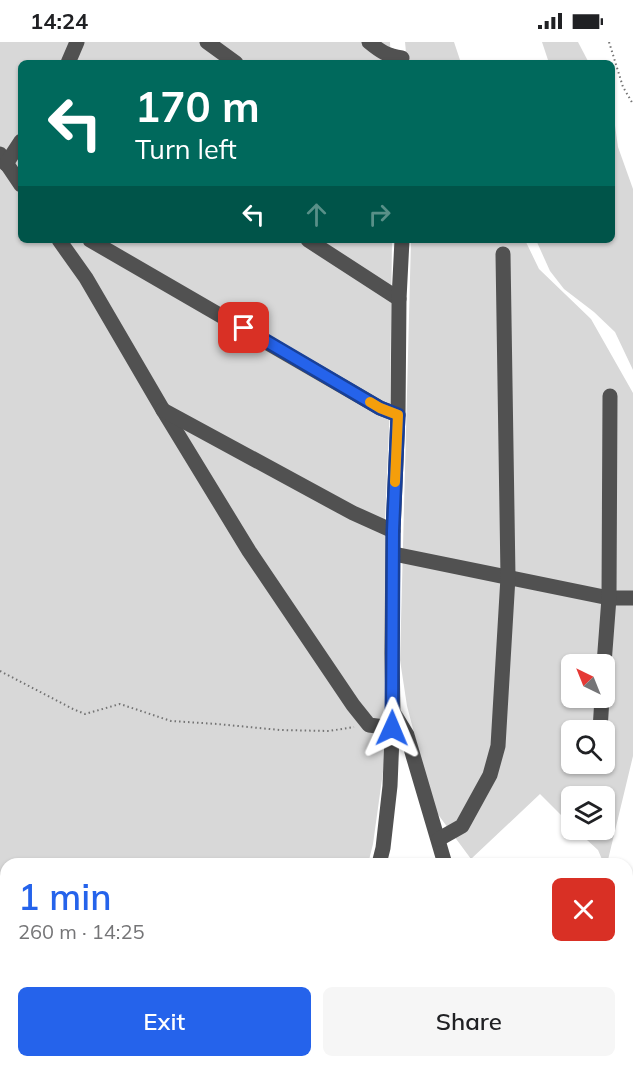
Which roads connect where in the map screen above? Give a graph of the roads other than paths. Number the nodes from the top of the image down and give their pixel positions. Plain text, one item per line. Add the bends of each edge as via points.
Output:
1 (77, 42) edge
2 (207, 42) edge
3 (369, 42) edge
4 (399, 42) edge
5 (69, 60) edge
6 (232, 60) edge
7 (402, 60) edge
8 (18, 144) edge
9 (3, 159) edge
10 (18, 181) edge
11 (61, 243) edge
12 (95, 243) edge
13 (313, 243) edge
14 (402, 243) edge
15 (504, 254) dead end
16 (399, 299) junction
17 (610, 396) dead end
18 (164, 411) junction
19 (398, 415) junction
20 (393, 531) junction
21 (394, 554) junction
22 (508, 577) junction
23 (609, 598) junction
24 (633, 598) edge
25 (605, 654) edge
26 (393, 720) junction
27 (439, 839) junction
28 (380, 858) edge
29 (444, 858) edge

1 - 5 street
2 - 6 street
3 - 7 street
4 - 7 street
8 - 9 street
9 - 10 street
11 - 18 street
12 - 19 street
13 - 16 street
14 - 16 street
15 - 22 street
16 - 19 street
17 - 23 street
18 - 20 street
18 - 26 street via 249,551 353,705 369,725
19 - 20 street
20 - 21 street
21 - 22 street
21 - 26 street
22 - 23 street
22 - 27 street via 498,746 490,775 462,826
23 - 24 street
23 - 25 street
26 - 27 street via 407,735
26 - 28 street
27 - 29 street

